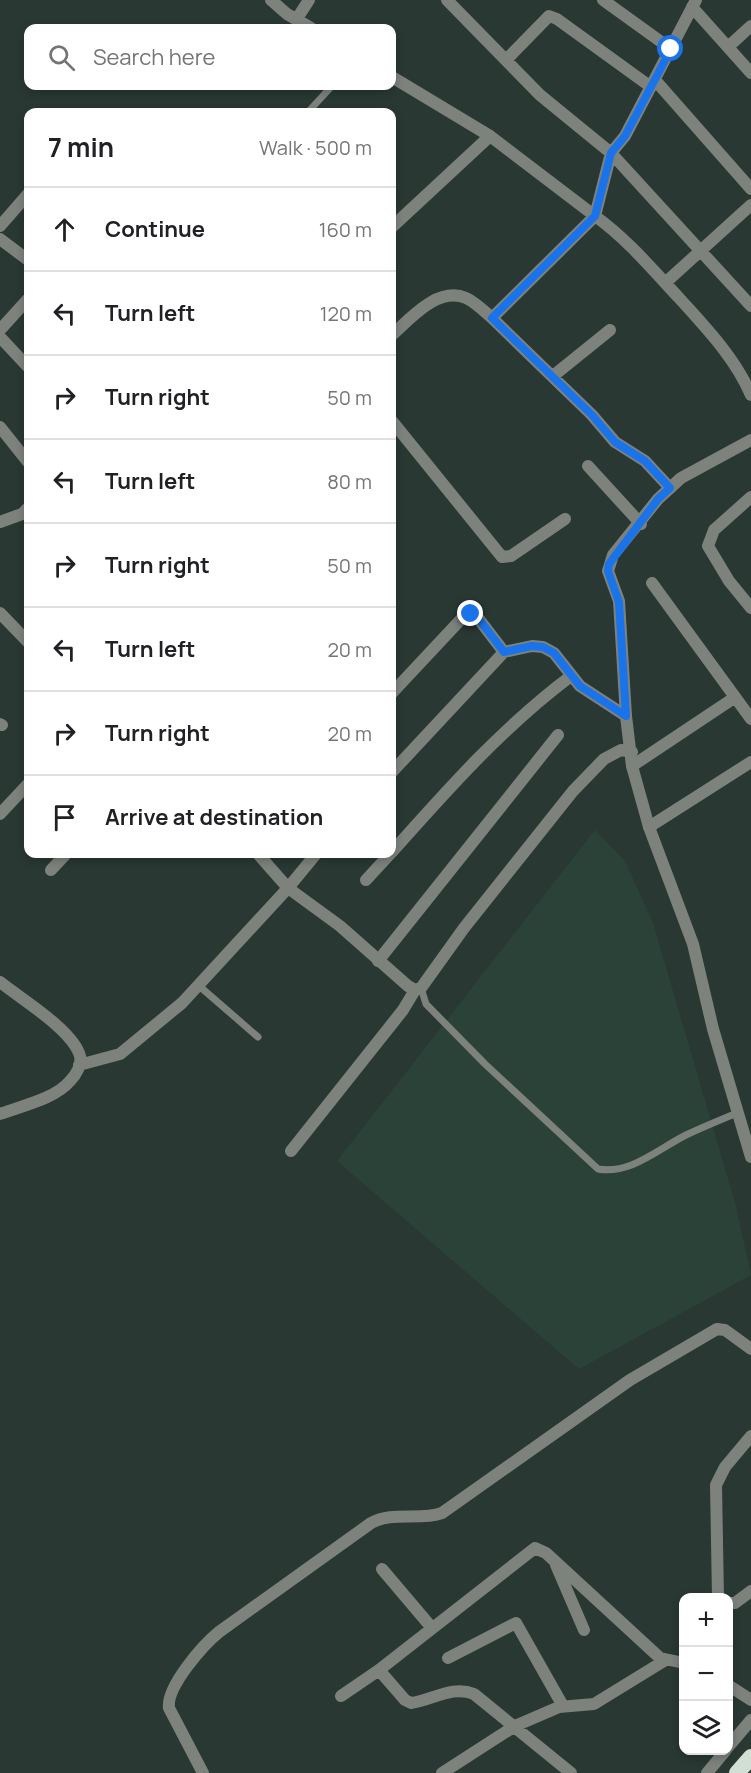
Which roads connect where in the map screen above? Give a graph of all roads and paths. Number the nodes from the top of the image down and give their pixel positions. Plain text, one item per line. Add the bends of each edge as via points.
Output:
1 (271, 0) edge
2 (309, 0) edge
3 (447, 0) edge
4 (603, 0) edge
5 (694, 3) edge
6 (297, 20) junction
7 (304, 24) edge
8 (751, 26) edge
9 (728, 47) junction
10 (671, 49) junction
11 (506, 60) junction
12 (751, 73) edge
13 (396, 79) edge
14 (653, 83) junction
15 (328, 90) edge
16 (312, 108) edge
17 (490, 136) junction
18 (611, 153) junction
19 (751, 189) edge
20 (24, 199) edge
21 (751, 205) edge
22 (595, 216) junction
23 (396, 223) edge
24 (0, 226) edge
25 (0, 239) edge
26 (699, 251) junction
27 (24, 257) edge
28 (665, 283) junction
29 (24, 303) edge
30 (751, 306) edge
31 (492, 318) junction
32 (0, 330) edge
33 (610, 330) dead end
34 (396, 332) edge
35 (0, 337) edge
36 (24, 363) edge
37 (553, 376) junction
38 (751, 394) edge
39 (396, 426) edge
40 (0, 427) edge
41 (751, 440) edge
42 (24, 457) edge
43 (588, 466) dead end
44 (670, 488) junction
45 (751, 497) edge
46 (24, 515) edge
47 (565, 519) dead end
48 (0, 522) edge
49 (641, 524) junction
50 (652, 583) dead end
51 (751, 608) edge
52 (0, 613) edge
53 (24, 638) edge
54 (504, 652) junction
55 (571, 676) junction
56 (396, 689) edge
57 (734, 698) junction
58 (626, 716) junction
59 (751, 719) edge
60 (558, 735) dead end
61 (632, 752) junction
62 (751, 762) edge
63 (632, 765) junction
64 (396, 768) edge
65 (24, 788) edge
66 (0, 814) edge
67 (649, 827) junction
68 (396, 847) edge
69 (62, 858) edge
70 (262, 858) edge
71 (313, 858) edge
72 (386, 858) edge
73 (51, 870) dead end
74 (366, 880) dead end
75 (288, 888) junction
76 (378, 961) junction
77 (0, 982) edge
78 (198, 985) junction
79 (418, 989) junction
80 (258, 1037) dead end
81 (80, 1065) junction
82 (737, 1113) junction
83 (0, 1114) edge
84 (291, 1151) dead end
85 (751, 1157) edge
86 (751, 1349) edge
87 (751, 1436) edge
88 (554, 1559) junction
89 (382, 1569) dead end
90 (751, 1590) edge
91 (718, 1593) edge
92 (733, 1603) edge
93 (432, 1629) junction
94 (584, 1630) dead end
95 (448, 1658) dead end
96 (664, 1661) junction
97 (679, 1662) edge
98 (379, 1670) junction
99 (733, 1688) edge
100 (341, 1696) dead end
101 (751, 1700) edge
102 (563, 1706) junction
103 (751, 1720) edge
104 (515, 1726) junction
105 (733, 1742) edge
106 (722, 1755) edge
107 (751, 1757) edge
108 (203, 1773) edge
109 (442, 1773) edge
110 (571, 1773) edge
111 (707, 1773) edge
112 (737, 1773) edge

1 - 6 street
2 - 6 street
3 - 11 street
4 - 10 street
5 - 9 street
5 - 10 street
6 - 7 street
8 - 9 street
9 - 12 street
10 - 14 street
11 - 14 street via 549,16
11 - 18 street via 540,95
13 - 17 street
14 - 18 street via 625,136
14 - 19 street
15 - 16 lane
17 - 22 street
17 - 23 street
18 - 22 street
18 - 26 street
20 - 24 street
21 - 26 street
22 - 28 street via 614,230
22 - 31 street
25 - 27 street
26 - 28 street
26 - 30 street
28 - 38 street via 708,331 742,375
29 - 32 street
31 - 34 street via 468,298 452,294 436,299
31 - 37 street
33 - 37 street
35 - 36 street
37 - 44 street via 615,442 645,461
39 - 47 street via 502,557 511,556
40 - 42 street
41 - 44 street via 708,461
43 - 49 street
44 - 49 street
45 - 51 street via 714,530 708,546
46 - 48 street
49 - 58 street via 613,555 608,571 619,602
50 - 57 street
52 - 53 street
54 - 55 street via 543,647 554,653
54 - 56 street via 478,618 465,615
54 - 64 street
55 - 58 street via 595,698
55 - 68 street via 486,748
57 - 59 street
57 - 63 street
58 - 61 street
60 - 76 street
61 - 63 street
61 - 79 street via 621,750 604,759 573,791
62 - 67 street
63 - 67 street
65 - 66 street
67 - 82 street via 693,944
69 - 73 street
70 - 75 street
71 - 75 street
72 - 74 street
75 - 76 street
75 - 78 street
76 - 79 street
77 - 81 street via 69,1037
78 - 80 lane
78 - 81 street via 120,1054
79 - 82 lane via 426,1004 485,1064 598,1169 610,1172 629,1167 685,1135
79 - 84 street
81 - 83 street via 69,1082 47,1096
82 - 85 street
86 - 108 street via 726,1330 717,1329 630,1380 442,1513 371,1523 219,1632 205,1645 169,1696 169,1708
87 - 91 street via 725,1467 716,1485
88 - 93 street via 542,1550 530,1549
88 - 94 street
88 - 96 street
89 - 93 street
90 - 92 street
93 - 98 street
95 - 102 street via 516,1623
96 - 97 street
96 - 102 street via 594,1704
98 - 100 street
98 - 104 street via 408,1702 463,1691 480,1698
99 - 101 street
102 - 104 street
103 - 105 street
104 - 109 street
104 - 110 street
106 - 111 street
107 - 112 highway

